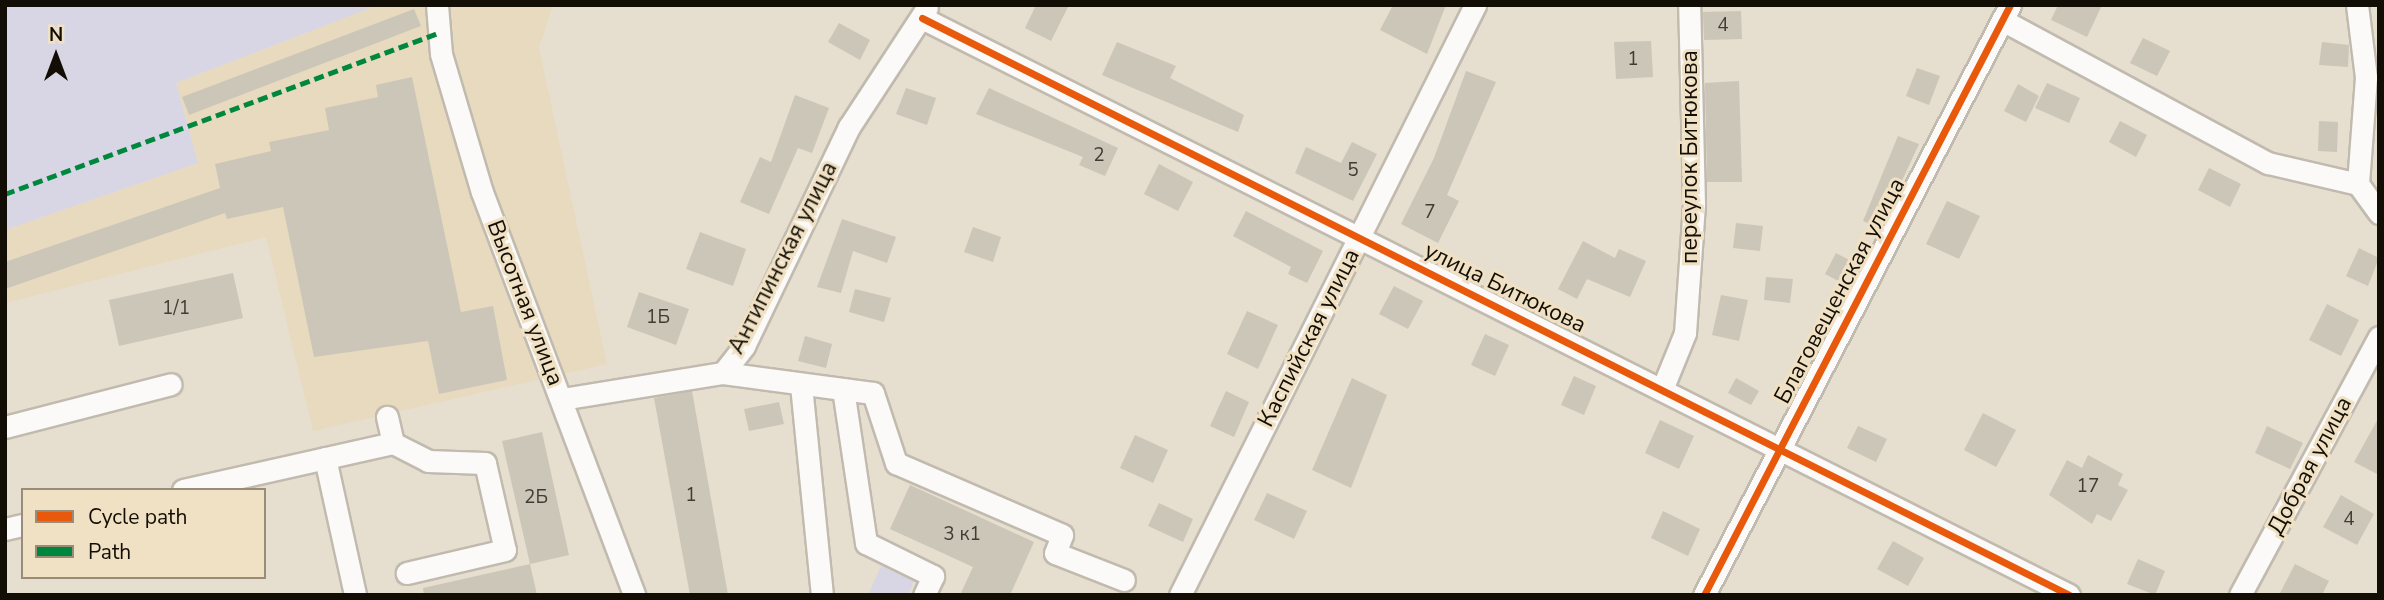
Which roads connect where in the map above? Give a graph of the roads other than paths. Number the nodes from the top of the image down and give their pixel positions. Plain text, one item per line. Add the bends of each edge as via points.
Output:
1 (437, 5) edge
2 (1475, 5) edge
3 (1689, 5) edge
4 (2357, 5) edge
5 (925, 12) edge
6 (2007, 13) edge
7 (2358, 184) junction
8 (2379, 213) edge
9 (1359, 238) junction
10 (2379, 337) edge
11 (723, 373) junction
12 (171, 384) dead end
13 (801, 385) junction
14 (1663, 387) junction
15 (843, 389) junction
16 (562, 399) junction
17 (387, 417) dead end
18 (5, 427) edge
19 (393, 443) junction
20 (1779, 449) junction
21 (325, 458) junction
22 (193, 488) edge
23 (407, 573) dead end
24 (1124, 580) dead end
25 (355, 595) edge
26 (634, 595) edge
27 (822, 595) edge
28 (924, 595) edge
29 (1180, 595) edge
30 (1704, 595) edge
31 (2069, 595) edge
32 (2240, 595) edge

1 - 16 street, Высотная улица via 441,54 482,192
2 - 9 street, Каспийская улица
3 - 14 street, переулок Битюкова via 1694,203 1685,333
4 - 7 street via 2366,77
5 - 9 street, улица Битюкова
5 - 11 street, Антипинская улица via 849,127 744,346
6 - 7 street via 2268,163
6 - 20 street, Благовещенская улица
7 - 8 street
9 - 14 street, улица Битюкова
9 - 29 street, Каспийская улица
10 - 32 street, Добрая улица
11 - 13 street
11 - 16 street, Антипинская улица
12 - 18 street
13 - 15 street
13 - 27 street
14 - 20 street, улица Битюкова
15 - 24 street via 873,393 896,463 1062,535 1055,554
15 - 28 street via 866,543 933,576
16 - 26 street, Высотная улица
17 - 19 street
19 - 21 street
19 - 23 street via 428,461 485,463 505,550
20 - 30 street, Благовещенская улица
20 - 31 street, улица Битюкова
21 - 22 street
21 - 25 street

